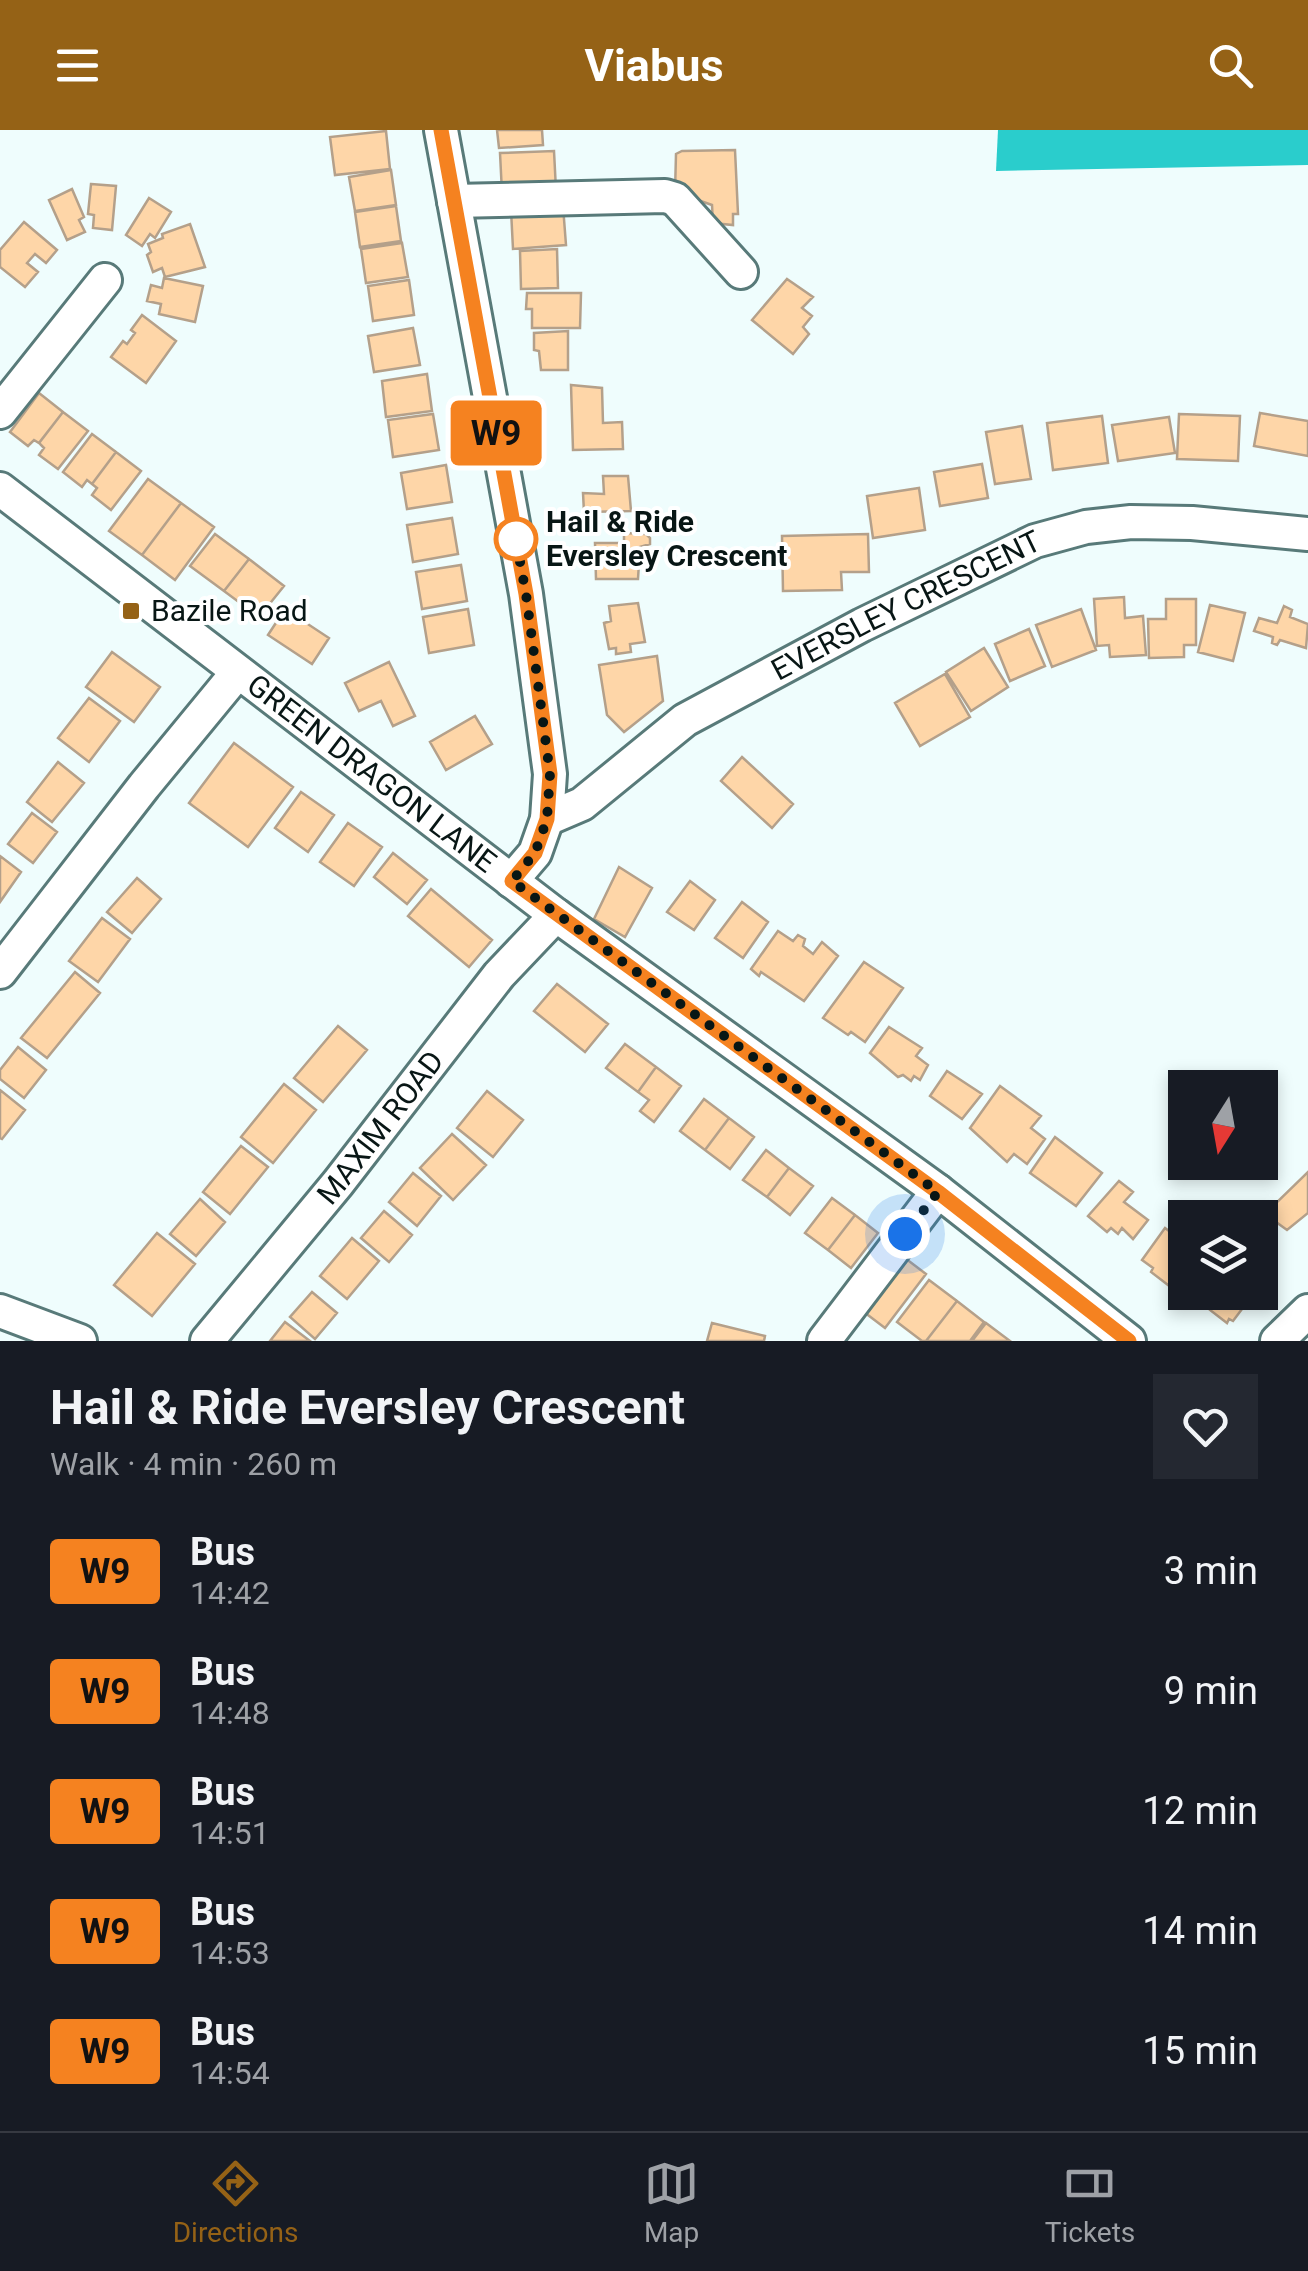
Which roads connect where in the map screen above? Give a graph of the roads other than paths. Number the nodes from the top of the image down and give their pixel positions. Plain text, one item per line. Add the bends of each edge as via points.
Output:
1 (441, 130) edge
2 (454, 201) junction
3 (741, 272) dead end
4 (104, 280) dead end
5 (0, 412) edge
6 (0, 490) edge
7 (1308, 534) edge
8 (237, 672) junction
9 (547, 819) junction
10 (512, 881) junction
11 (556, 915) junction
12 (0, 972) edge
13 (938, 1192) junction
14 (0, 1311) edge
15 (1308, 1311) edge
16 (80, 1341) edge
17 (207, 1341) edge
18 (824, 1341) edge
19 (1129, 1341) edge
20 (1278, 1341) edge

1 - 2 street
2 - 3 street via 665,196
2 - 9 street via 526,594 550,774
4 - 5 street
6 - 8 street, GREEN DRAGON LANE
7 - 9 street, EVERSLEY CRESCENT via 1132,522 1035,542 862,624 685,720 582,804
8 - 10 street, GREEN DRAGON LANE
8 - 12 street
9 - 10 street via 535,853
10 - 11 street, GREEN DRAGON LANE
11 - 13 street, GREEN DRAGON LANE
11 - 17 street, MAXIM ROAD via 499,975
13 - 18 street
13 - 19 street, GREEN DRAGON LANE
14 - 16 street
15 - 20 street

